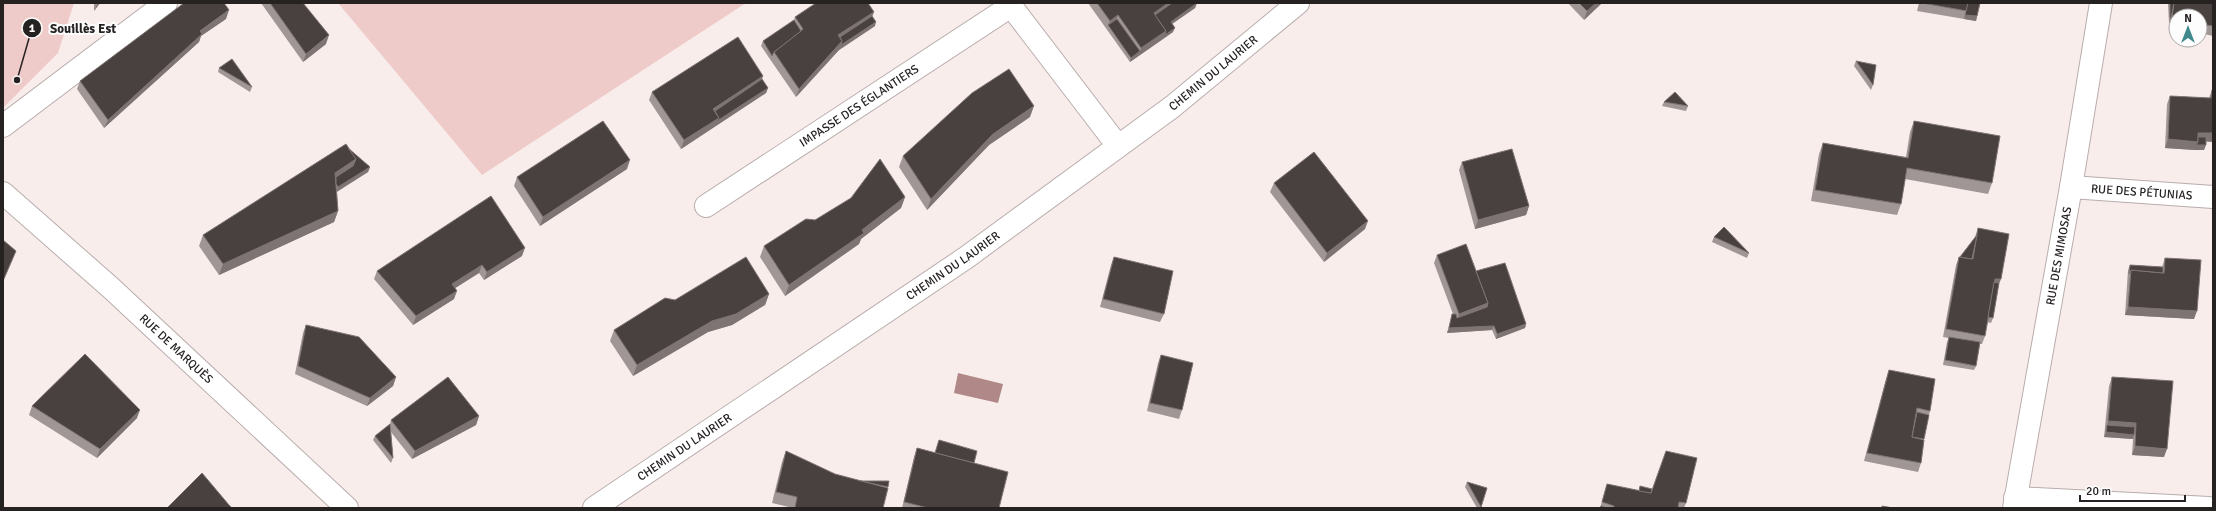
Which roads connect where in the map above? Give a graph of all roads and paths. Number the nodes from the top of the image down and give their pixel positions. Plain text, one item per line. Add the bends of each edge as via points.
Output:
1 (166, 3) edge
2 (1298, 3) edge
3 (2101, 3) edge
4 (1014, 4) edge
5 (3, 126) edge
6 (1118, 146) junction
7 (2071, 187) junction
8 (3, 193) edge
9 (2213, 197) edge
10 (706, 206) dead end
11 (2014, 503) edge
12 (347, 508) edge
13 (594, 508) edge
14 (2209, 508) edge

1 - 5 street
2 - 6 street, CHEMIN DU LAURIER via 1172,107
3 - 7 street, RUE DES MIMOSAS
4 - 6 street, IMPASSE DES ÉGLANTIERS
4 - 10 street, IMPASSE DES ÉGLANTIERS
6 - 13 street, CHEMIN DU LAURIER via 967,257
7 - 9 street, RUE DES PÉTUNIAS
7 - 11 street, RUE DES MIMOSAS
8 - 12 street, RUE DE MARQUÈS via 111,288
11 - 14 street

